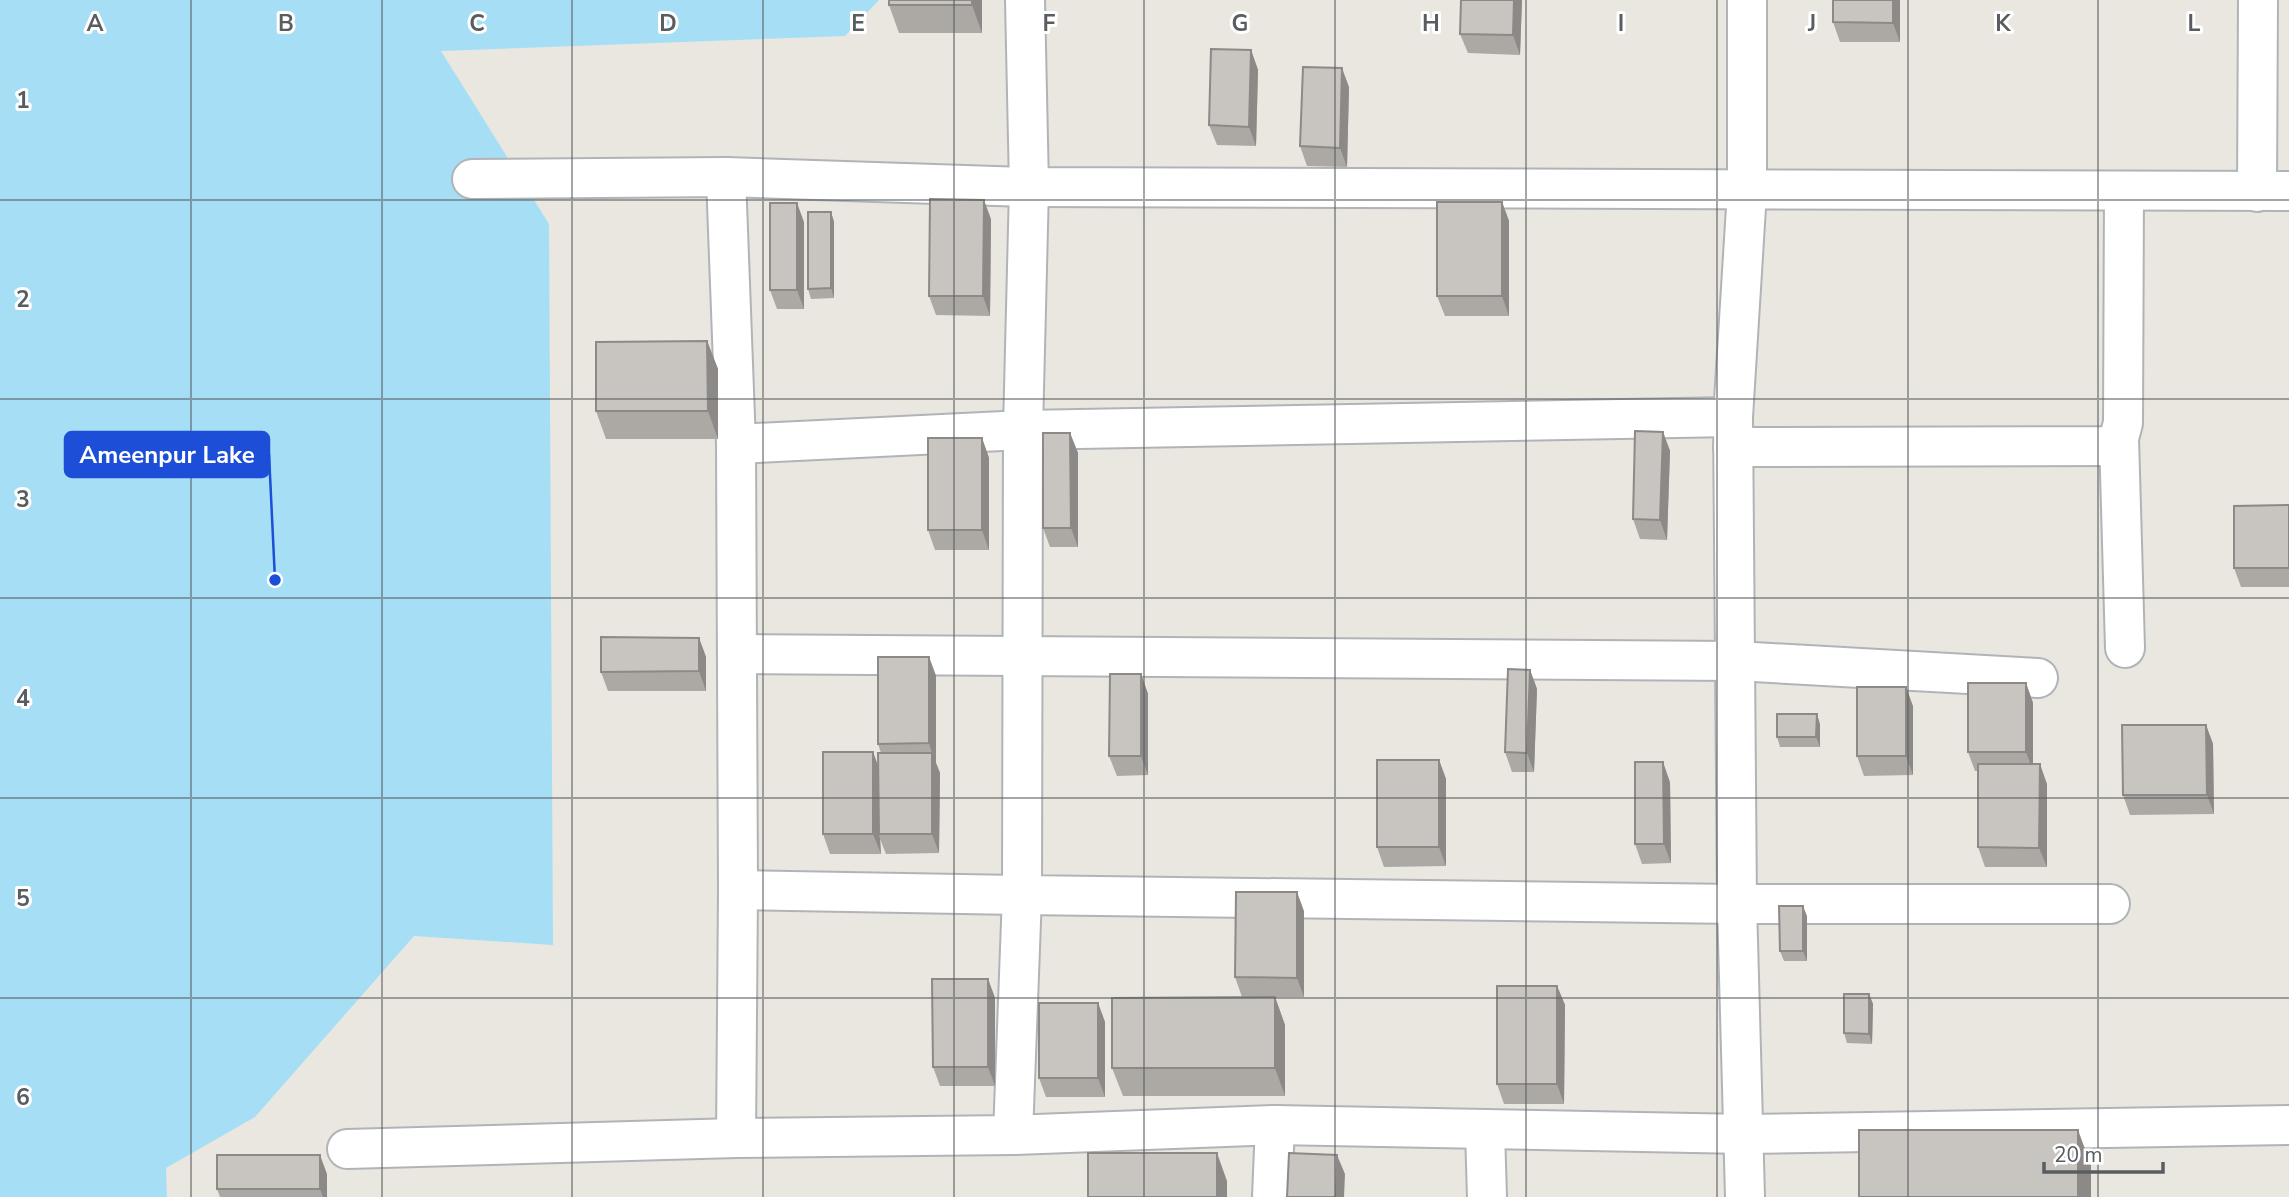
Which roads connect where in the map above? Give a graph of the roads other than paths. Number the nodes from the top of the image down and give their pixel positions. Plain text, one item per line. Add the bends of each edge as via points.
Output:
1 (1025, 0) edge
2 (1747, 0) edge
3 (2258, 0) edge
4 (726, 177) junction
5 (472, 179) dead end
6 (1029, 187) junction
7 (1747, 191) junction
8 (2124, 192) junction
9 (2273, 192) edge
10 (1023, 430) junction
11 (1733, 432) junction
12 (2119, 438) junction
13 (736, 444) junction
14 (2125, 648) dead end
15 (737, 654) junction
16 (1022, 657) junction
17 (1736, 662) junction
18 (2038, 678) dead end
19 (738, 890) junction
20 (1022, 895) junction
21 (1737, 904) junction
22 (2110, 904) dead end
23 (1275, 1125) junction
24 (2289, 1125) edge
25 (1485, 1131) junction
26 (1745, 1134) junction
27 (1013, 1135) junction
28 (736, 1138) junction
29 (347, 1149) dead end
30 (1272, 1197) edge
31 (1487, 1197) edge
32 (1745, 1197) edge

1 - 6 street
2 - 7 street
3 - 9 street
4 - 5 street
4 - 6 street
4 - 13 street
6 - 7 street
6 - 10 street
7 - 8 street
7 - 11 street
8 - 9 street
8 - 12 street via 2123,423
10 - 11 street
10 - 13 street
10 - 16 street
11 - 12 street via 2111,446
11 - 17 street
12 - 14 street
13 - 15 street
15 - 16 street
15 - 19 street
16 - 17 street
16 - 20 street
17 - 18 street
17 - 21 street
19 - 20 street
19 - 28 street
20 - 21 street
20 - 27 street
21 - 22 street
21 - 26 street
23 - 25 street
23 - 27 street
23 - 30 street
24 - 26 street
25 - 26 street
25 - 31 street
26 - 32 street
27 - 28 street
28 - 29 street

